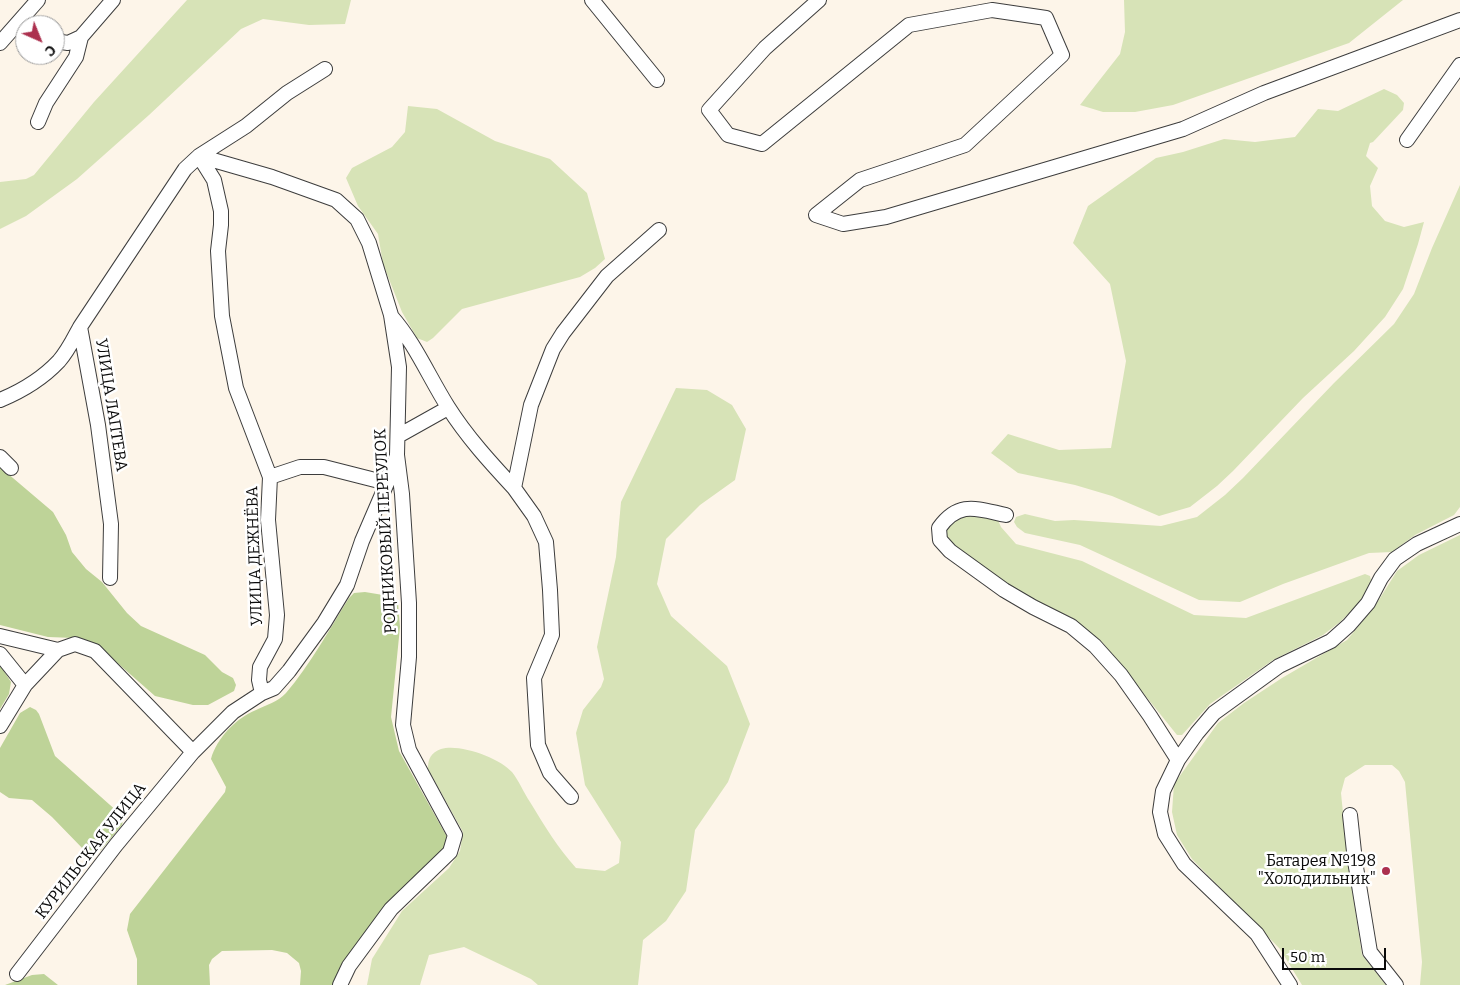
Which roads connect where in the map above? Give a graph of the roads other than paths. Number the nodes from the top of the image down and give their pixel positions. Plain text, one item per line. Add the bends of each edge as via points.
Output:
1 (38, 0) edge
2 (113, 0) edge
3 (592, 0) edge
4 (819, 0) edge
5 (26, 15) edge
6 (1460, 20) edge
7 (15, 27) edge
8 (81, 37) junction
9 (0, 43) edge
10 (65, 43) edge
11 (1460, 65) edge
12 (325, 70) dead end
13 (658, 80) dead end
14 (38, 122) dead end
15 (1407, 140) dead end
16 (199, 156) junction
17 (659, 230) dead end
18 (391, 315) junction
19 (80, 327) junction
20 (0, 400) edge
21 (448, 408) junction
22 (398, 436) junction
23 (397, 455) junction
24 (0, 457) edge
25 (11, 468) dead end
26 (270, 477) junction
27 (387, 483) junction
28 (514, 488) junction
29 (1006, 515) dead end
30 (1460, 524) edge
31 (110, 578) dead end
32 (0, 636) edge
33 (58, 650) junction
34 (0, 654) edge
35 (25, 685) junction
36 (262, 693) junction
37 (0, 726) edge
38 (193, 752) junction
39 (1178, 760) junction
40 (571, 797) dead end
41 (1350, 815) dead end
42 (17, 974) dead end
43 (340, 985) edge
44 (1290, 985) edge
45 (1396, 985) edge

1 - 5 street
2 - 8 street
3 - 13 street
4 - 6 street via 765,48 709,110 728,134 762,144 909,25 992,10 1046,18 1062,55 965,145 860,180 816,215 843,224 886,217 1183,129 1264,93
7 - 9 street
8 - 10 street
8 - 14 street via 76,57 46,103
11 - 15 street
12 - 16 street, УЛИЦА ЛАПТЕВА
16 - 18 street, РОДНИКОВЫЙ ПЕРЕУЛОК via 336,200 357,219 369,243
16 - 19 street, УЛИЦА ЛАПТЕВА via 178,178
16 - 26 street, УЛИЦА ДЕЖНЁВА via 214,180 221,211 218,251 222,316 236,388
17 - 28 street via 607,276 553,349 530,405
18 - 21 street
18 - 22 street, РОДНИКОВЫЙ ПЕРЕУЛОК via 399,367
19 - 20 street via 60,360 37,380
19 - 31 street, УЛИЦА ЛАПТЕВА via 98,425 111,524
21 - 22 street
21 - 28 street via 471,440
22 - 23 street, РОДНИКОВЫЙ ПЕРЕУЛОК
23 - 27 street
23 - 43 street, РОДНИКОВЫЙ ПЕРЕУЛОК via 409,603 409,657 403,725 409,750 455,835 450,852 391,909 349,966
24 - 25 street
26 - 27 street via 300,467 324,467
26 - 36 street, УЛИЦА ДЕЖНЁВА via 268,520 277,615 275,639 260,668 258,680
27 - 36 street via 347,586 289,671 274,688
28 - 40 street via 534,516 546,542 552,635 534,678 538,745 550,773
29 - 39 street via 975,508 957,510 939,528 940,540 950,551 1004,590 1071,626 1095,646 1121,674
30 - 39 street via 1417,544 1395,559 1368,603 1349,626 1331,641 1279,666 1214,713
32 - 33 street
33 - 35 street
33 - 38 street via 75,644 95,651
34 - 35 street
35 - 37 street
36 - 38 street via 233,712
38 - 42 street, КУРИЛЬСКАЯ УЛИЦА via 116,845
39 - 44 street via 1164,791 1160,812 1165,834 1184,864 1257,934
41 - 45 street via 1370,952

